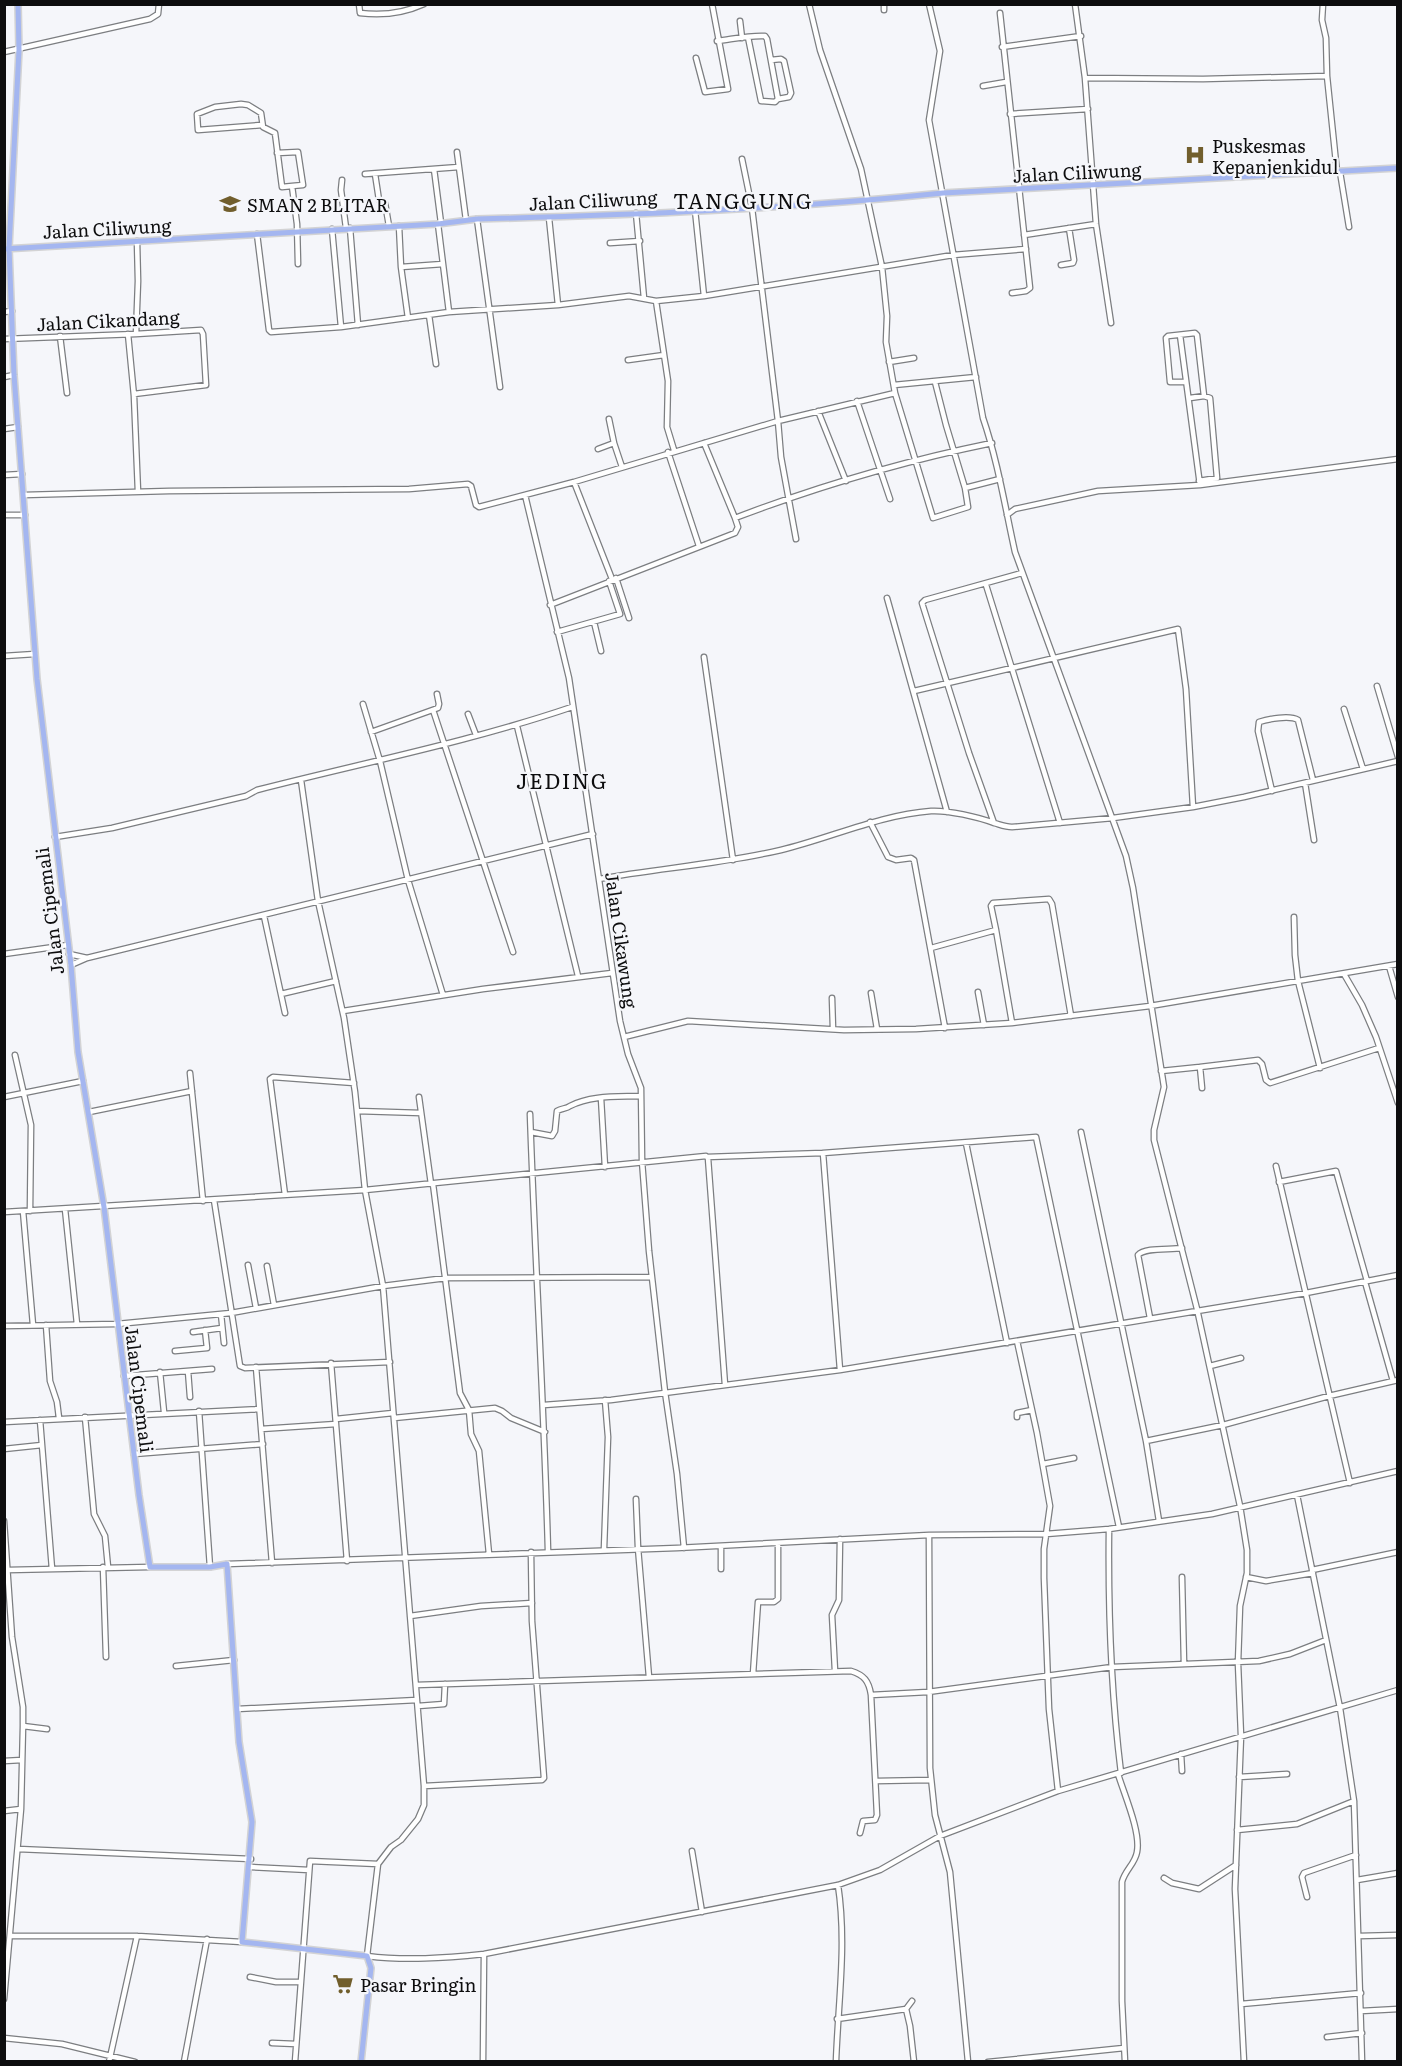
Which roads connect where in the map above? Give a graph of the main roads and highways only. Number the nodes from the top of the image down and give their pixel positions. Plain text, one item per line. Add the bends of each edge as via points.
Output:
1 (18, 4) edge
2 (1398, 168) edge
3 (7, 249) edge
4 (360, 2061) edge

1 - 3 main road, Jalan Cipemali via 19,50
2 - 3 main road, Jalan Ciliwung
3 - 4 main road, Jalan Cipemali via 35,654 78,1052 104,1207 150,1567 227,1564 237,1709 252,1817 242,1942 366,1956 371,1968

